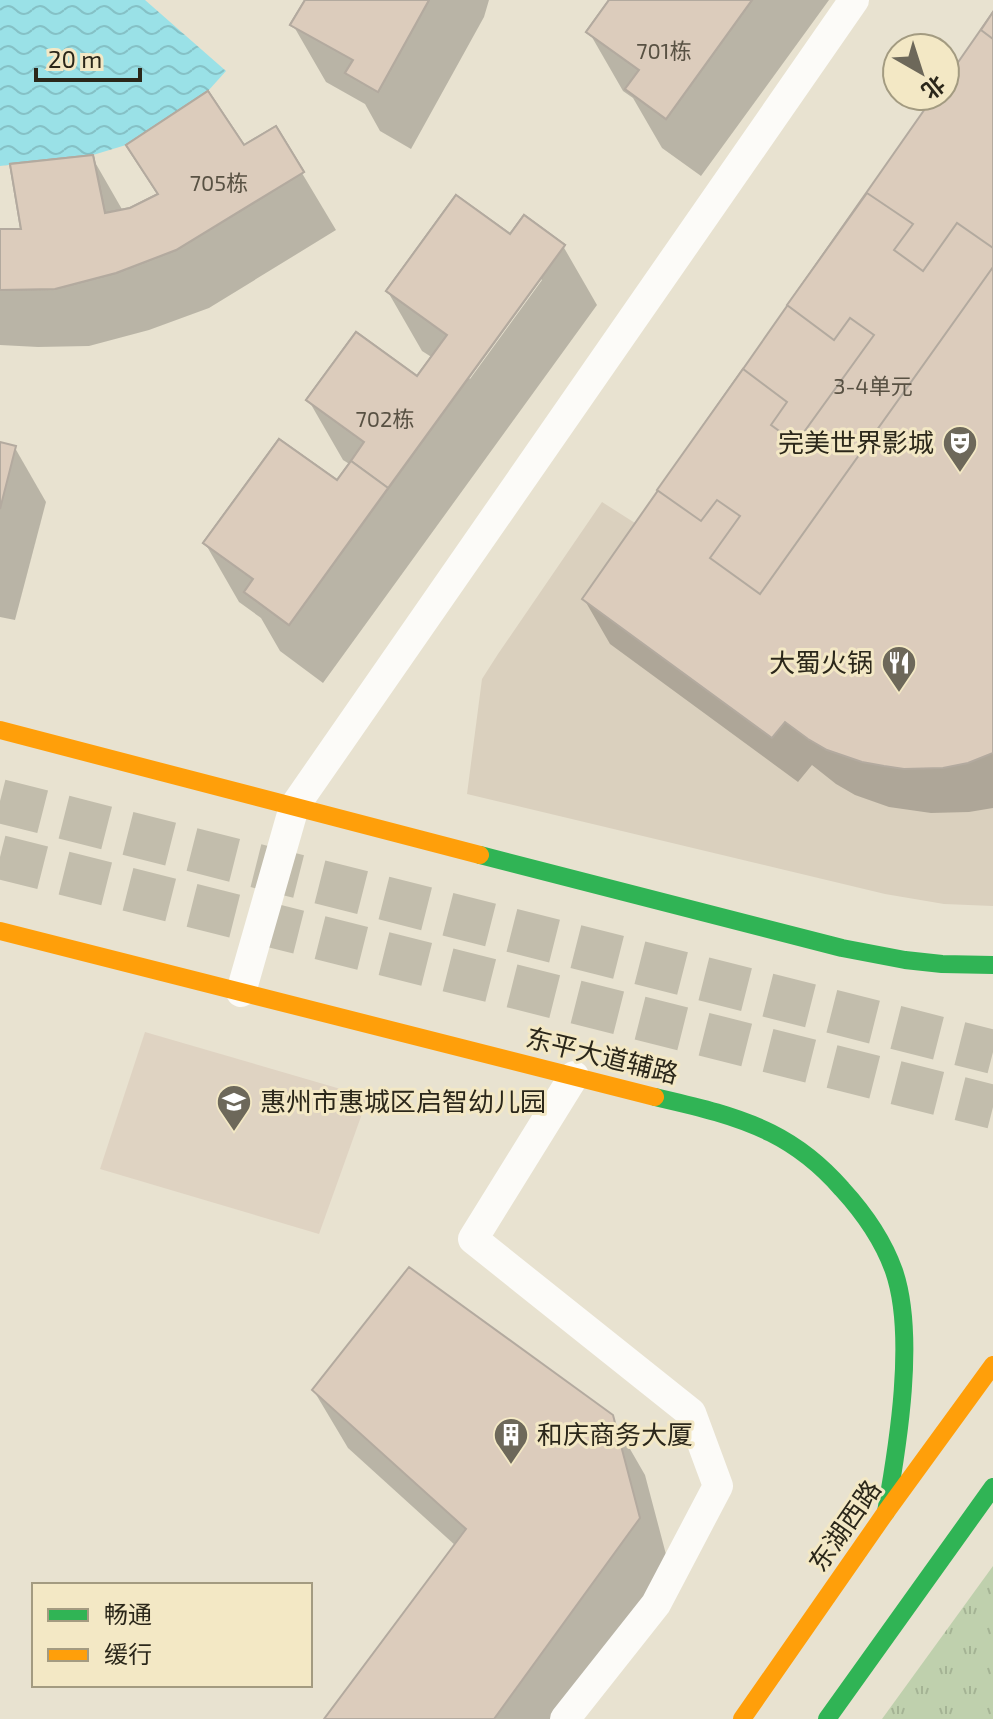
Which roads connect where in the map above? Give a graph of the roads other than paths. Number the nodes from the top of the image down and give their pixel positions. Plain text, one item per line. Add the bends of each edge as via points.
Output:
1 (854, 0) edge
2 (0, 730) edge
3 (294, 807) junction
4 (0, 931) edge
5 (993, 965) edge
6 (241, 992) junction
7 (574, 1076) junction
8 (993, 1365) edge
9 (993, 1487) edge
10 (886, 1512) junction
11 (565, 1719) edge
12 (742, 1719) edge
13 (827, 1719) edge

1 - 3 street
2 - 3 main road
3 - 5 main road via 842,948 905,960
3 - 6 street
4 - 6 main road, 东平大道辅路
6 - 7 main road, 东平大道辅路
7 - 10 main road, 东平大道辅路 via 703,1109 771,1134 809,1157 861,1211 887,1256 901,1307 902,1395
7 - 11 street via 473,1239 691,1413 718,1486 656,1604
8 - 10 main road, 东湖西路
9 - 13 main road
10 - 12 main road, 东湖西路

